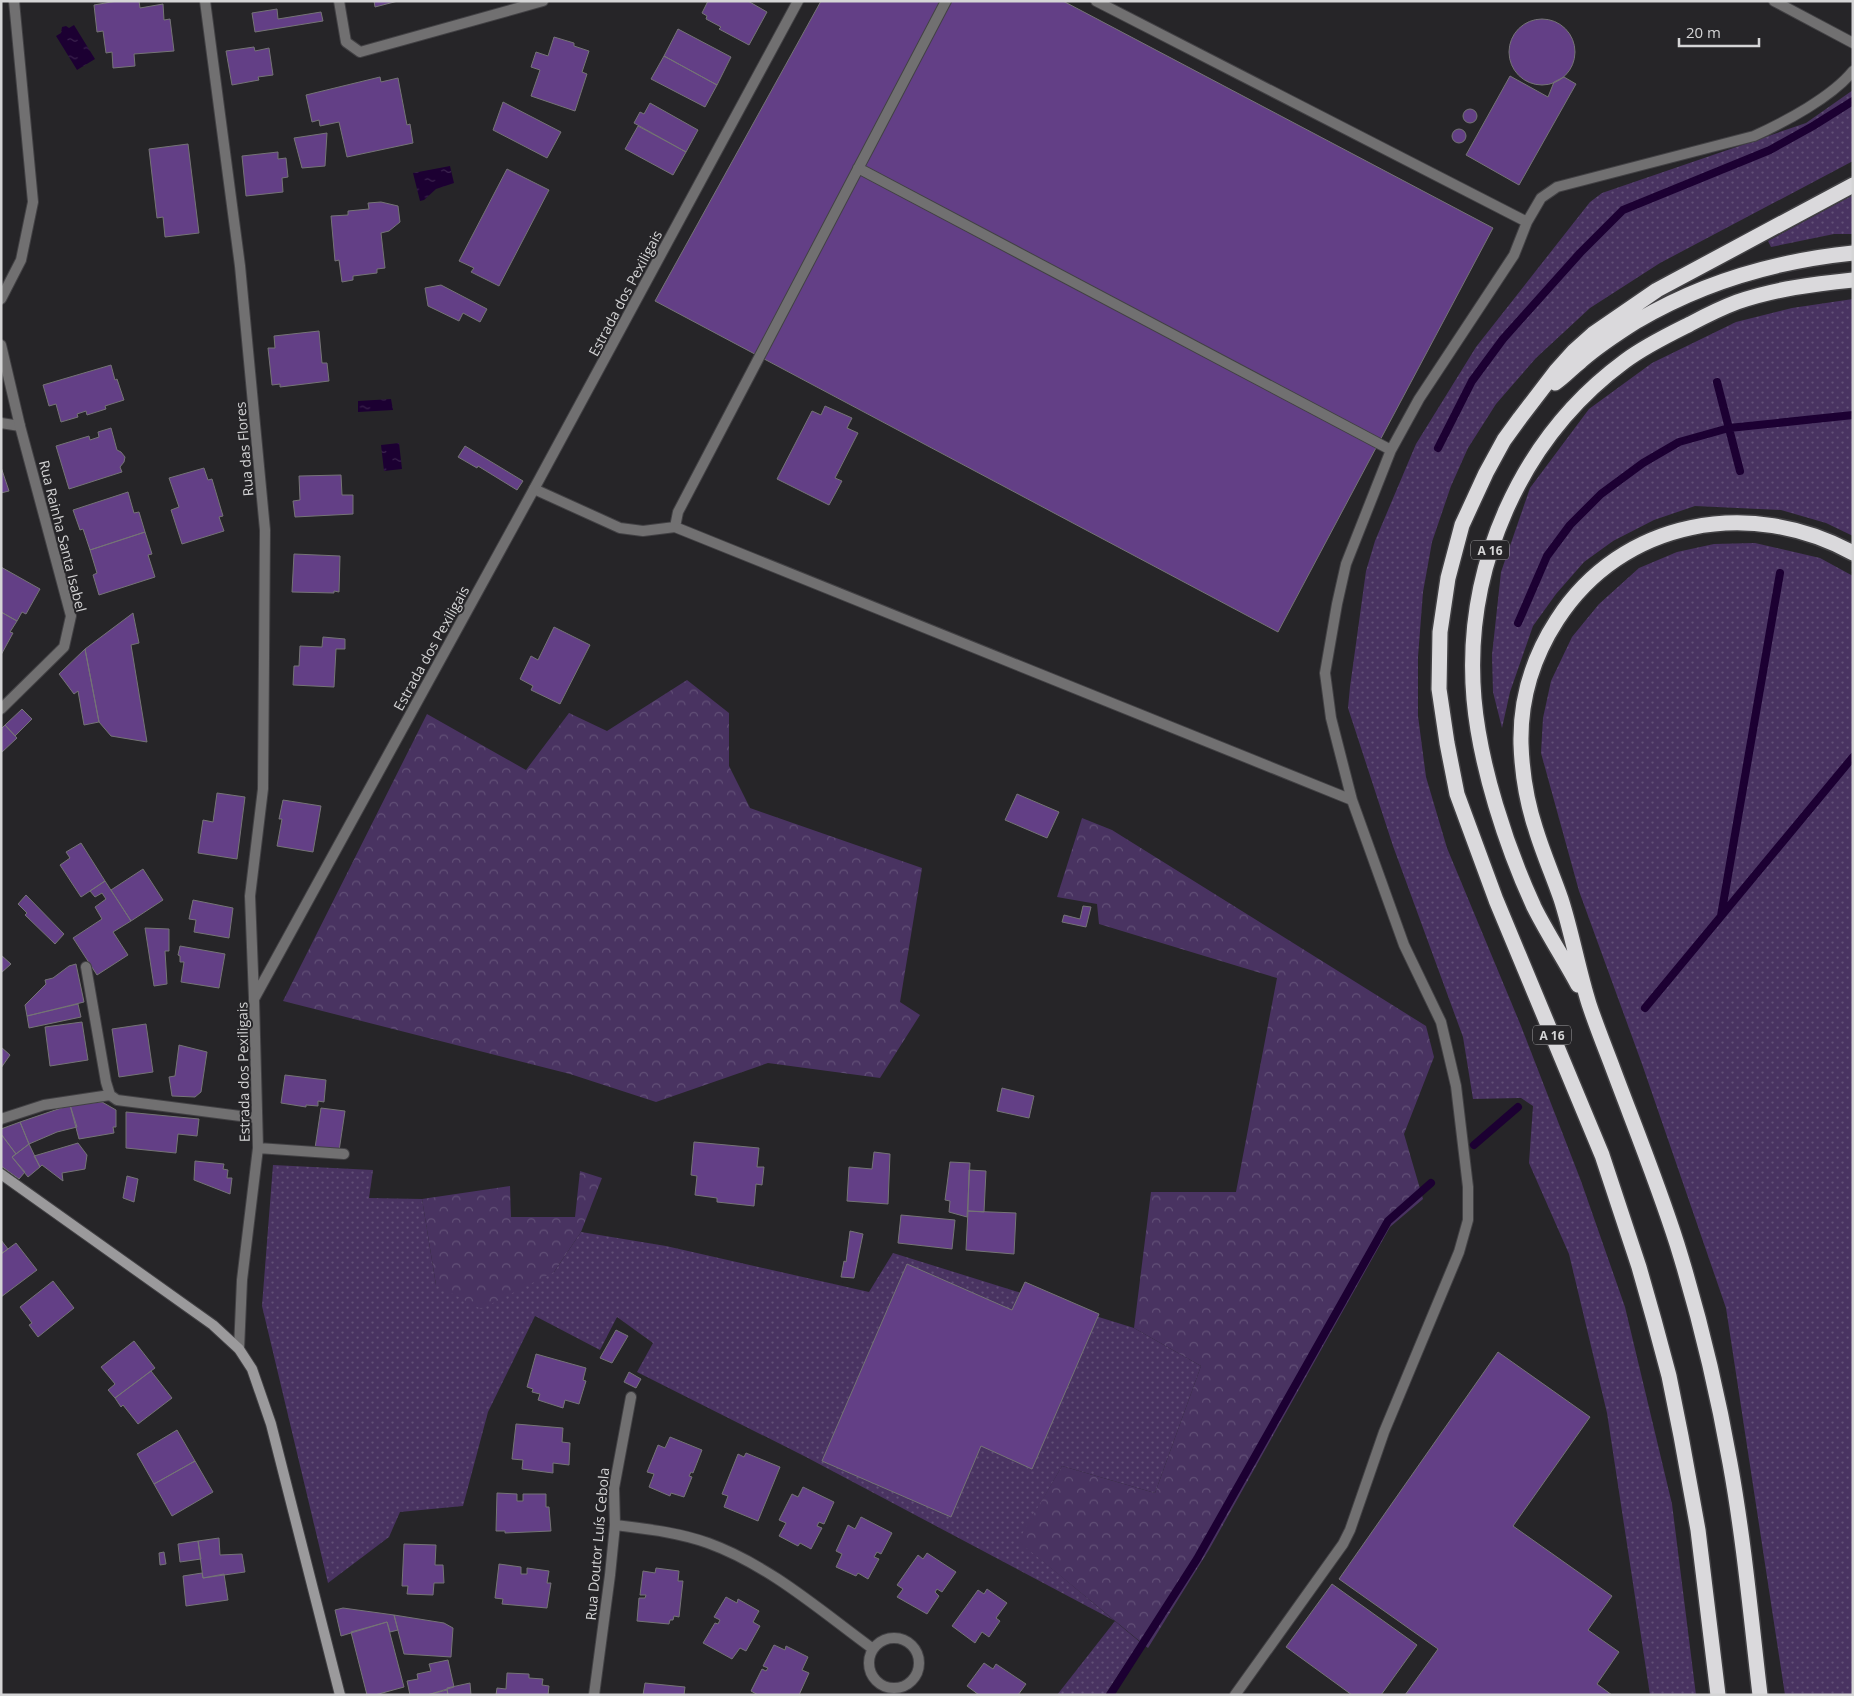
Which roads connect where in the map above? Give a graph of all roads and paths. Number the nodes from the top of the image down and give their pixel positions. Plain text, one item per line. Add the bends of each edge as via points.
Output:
1 (14, 1) edge
2 (205, 1) edge
3 (339, 1) edge
4 (543, 1) edge
5 (798, 1) edge
6 (946, 1) edge
7 (1096, 1) edge
8 (1774, 1) edge
9 (1853, 43) edge
10 (1853, 70) edge
11 (858, 168) junction
12 (1853, 185) edge
13 (1527, 222) junction
14 (1853, 253) edge
15 (1853, 280) edge
16 (1, 299) edge
17 (1, 346) edge
18 (1538, 396) junction
19 (1, 423) edge
20 (20, 426) junction
21 (1390, 450) junction
22 (534, 489) junction
23 (675, 527) junction
24 (1853, 553) edge
25 (1, 709) edge
26 (1352, 800) junction
27 (86, 967) dead end
28 (254, 999) junction
29 (1590, 1006) junction
30 (110, 1095) junction
31 (1, 1118) edge
32 (256, 1118) junction
33 (258, 1148) junction
34 (344, 1154) dead end
35 (1, 1174) edge
36 (240, 1349) junction
37 (630, 1397) dead end
38 (615, 1525) junction
39 (873, 1649) junction
40 (340, 1695) edge
41 (594, 1695) edge
42 (1236, 1695) edge
43 (1718, 1695) edge
44 (1760, 1695) edge

1 - 16 street via 34,202 21,260
2 - 28 street, Rua das Flores via 240,266 265,530 263,789 250,896
3 - 4 street via 346,42 360,52
5 - 22 street, Estrada dos Pexiligais
6 - 11 street
7 - 13 street
8 - 9 street
10 - 13 street via 1820,98 1754,136 1557,187 1541,198
11 - 21 street
11 - 23 street via 678,512
12 - 18 highway, A 16 via 1626,309 1574,351
13 - 21 street via 1514,255 1419,399
14 - 18 highway, A 16 via 1787,262 1708,286 1637,322 1581,360
15 - 29 highway, A 16 via 1737,302 1663,337 1625,361 1562,420 1535,457 1511,496 1492,544 1480,589 1474,642 1474,699 1483,754 1494,801 1534,907
17 - 20 street, Rua Rainha Santa Isabel
18 - 43 highway, A 16 via 1504,440 1462,525 1448,578 1440,632 1439,689 1457,794 1496,900 1602,1154 1654,1320 1669,1376 1698,1530
19 - 20 street
20 - 25 street, Rua Rainha Santa Isabel via 71,616 64,647
21 - 26 street via 1346,564 1325,673 1331,718
22 - 23 street via 620,528 643,531
22 - 28 street, Estrada dos Pexiligais
23 - 26 street
24 - 29 highway, A 16 via 1812,534 1768,524 1716,524 1680,530 1646,542 1599,571 1579,590 1550,630 1530,674 1525,696 1523,771 1535,828 1562,900
26 - 42 street via 1404,945 1441,1022 1456,1086 1468,1187 1468,1220 1460,1252 1384,1432 1350,1530
27 - 30 street
28 - 32 street, Estrada dos Pexiligais
29 - 44 highway, A 16 via 1677,1244 1706,1352 1730,1463
30 - 31 street via 44,1105
30 - 32 street via 116,1100
32 - 33 street, Estrada dos Pexiligais
33 - 34 street
33 - 36 street, Estrada dos Pexiligais via 242,1280
35 - 36 main road via 213,1326
36 - 40 main road via 252,1369 271,1424
37 - 38 street, Rua Doutor Luís Cebola via 614,1488
38 - 39 street via 664,1531 708,1543 747,1561
38 - 41 street, Rua Doutor Luís Cebola
39 - 39 street via 870,1665 876,1680 890,1688 907,1685 918,1672 919,1656 909,1642 886,1639

